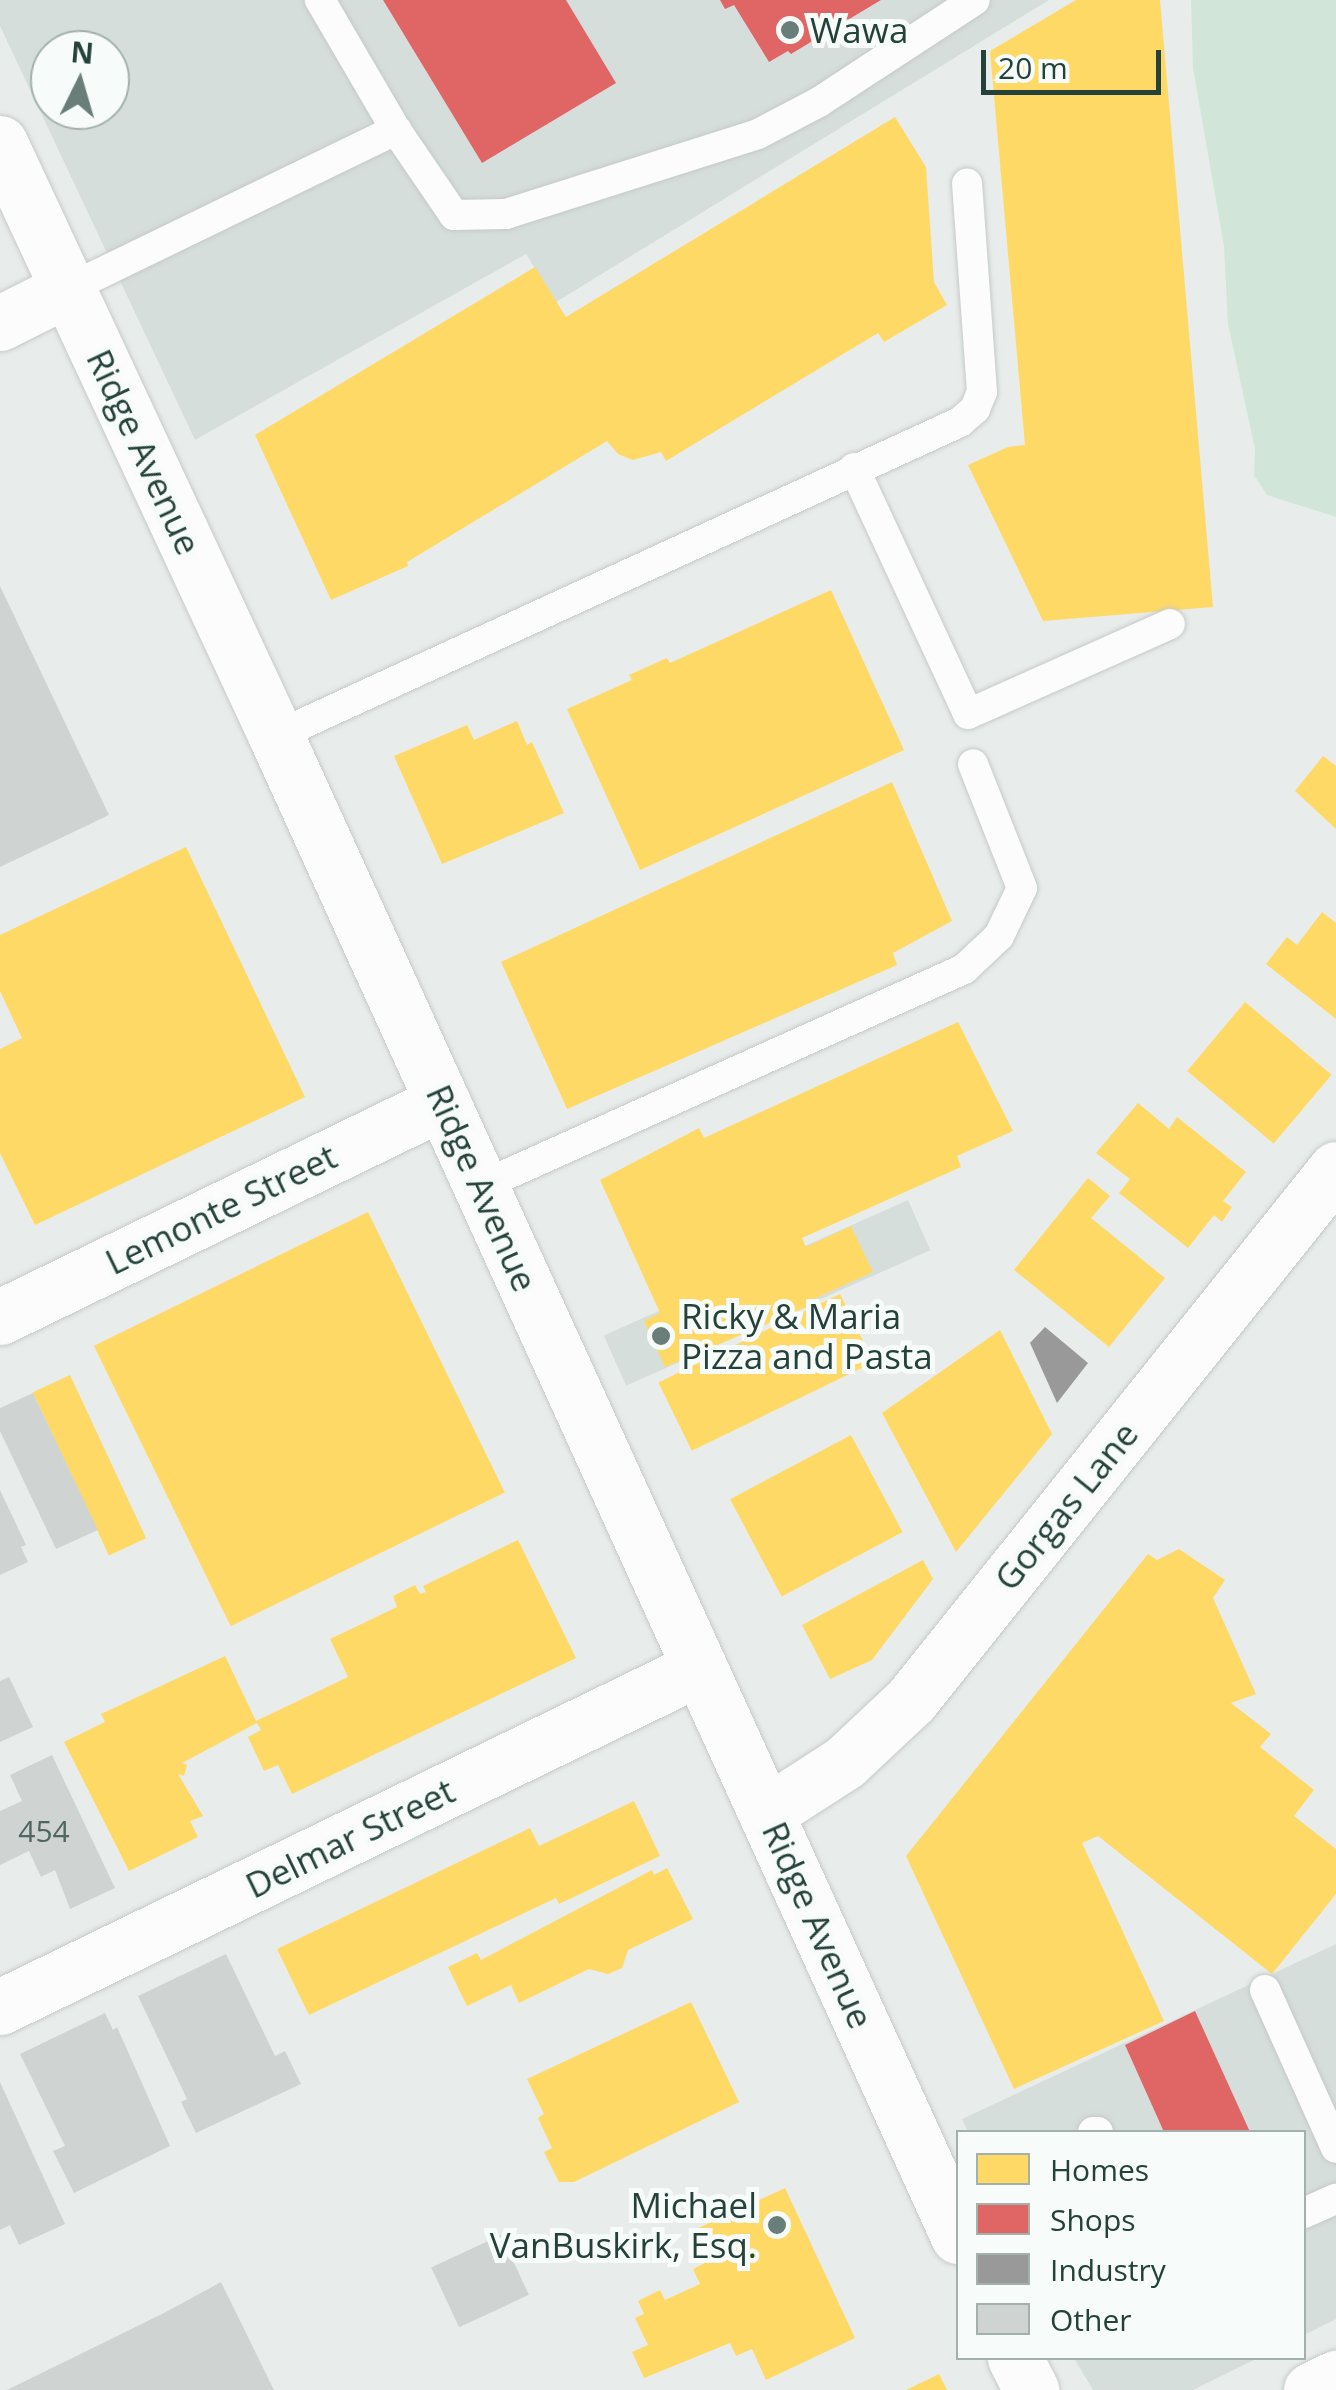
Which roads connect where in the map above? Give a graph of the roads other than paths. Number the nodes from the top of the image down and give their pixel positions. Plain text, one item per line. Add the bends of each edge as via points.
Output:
1 (320, 0) edge
2 (975, 0) edge
3 (396, 130) junction
4 (0, 143) edge
5 (966, 184) dead end
6 (68, 289) junction
7 (0, 323) edge
8 (854, 468) junction
9 (1170, 624) dead end
10 (276, 736) junction
11 (973, 764) dead end
12 (443, 1102) junction
13 (1336, 1169) edge
14 (481, 1186) junction
15 (0, 1316) edge
16 (699, 1668) junction
17 (766, 1812) junction
18 (1265, 1990) dead end
19 (0, 2007) edge
20 (1336, 2148) edge
21 (1321, 2206) edge
22 (953, 2210) edge
23 (1336, 2232) edge
24 (1016, 2360) edge
25 (1336, 2378) edge
26 (1032, 2390) edge
27 (1311, 2390) edge

1 - 3 lane
2 - 3 lane via 758,134 506,214 454,215
3 - 6 lane
4 - 6 main road, Ridge Avenue
5 - 8 lane via 982,392 960,422
6 - 7 main road
6 - 10 main road, Ridge Avenue
8 - 9 lane via 968,714
8 - 10 lane
10 - 12 main road, Ridge Avenue
11 - 14 lane via 1022,888 999,936 964,969
12 - 14 main road, Ridge Avenue
12 - 15 main road, Lemonte Street
13 - 17 main road, Gorgas Lane via 911,1700 845,1762
14 - 16 main road, Ridge Avenue
16 - 17 main road, Ridge Avenue
16 - 19 main road, Delmar Street
17 - 22 main road, Ridge Avenue
18 - 20 lane
21 - 23 lane
24 - 26 main road
25 - 27 main road

